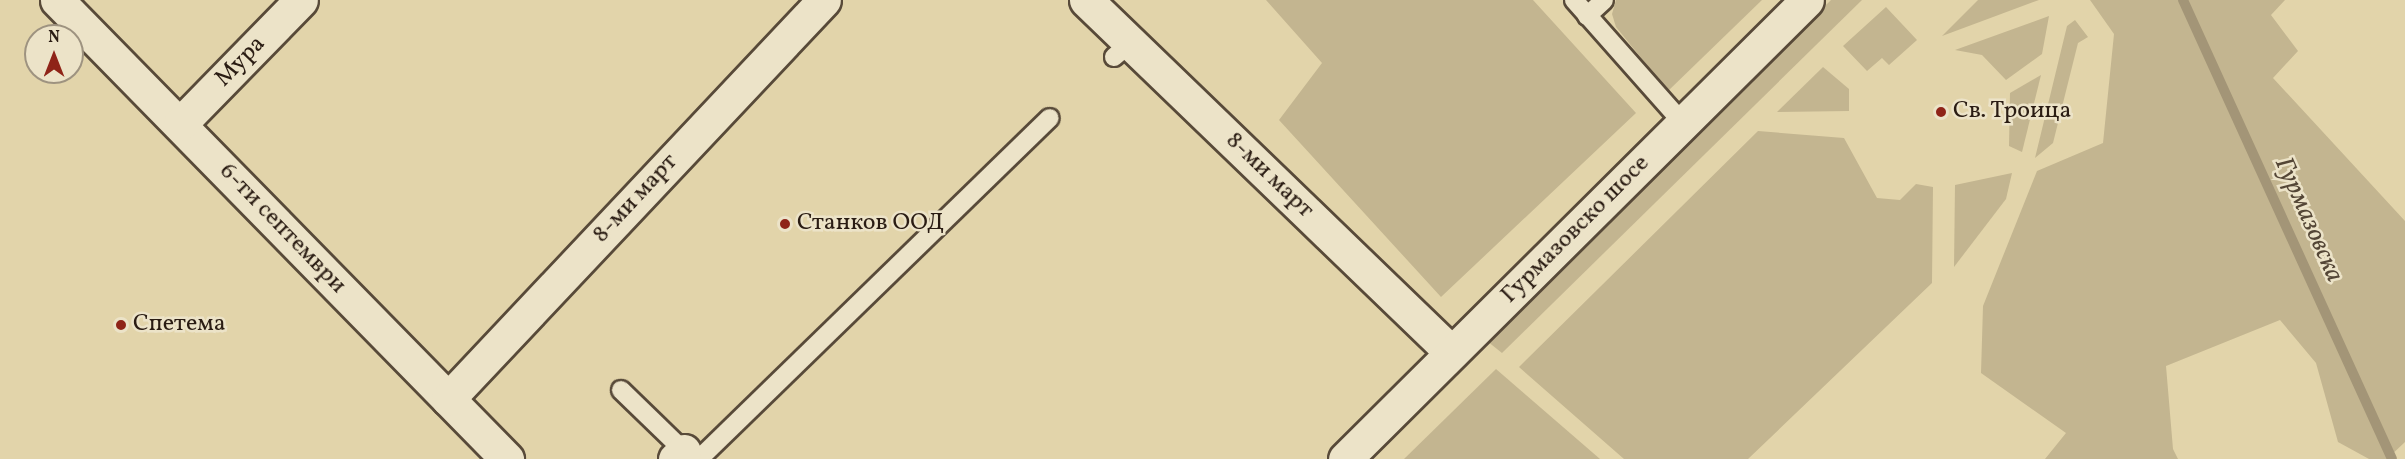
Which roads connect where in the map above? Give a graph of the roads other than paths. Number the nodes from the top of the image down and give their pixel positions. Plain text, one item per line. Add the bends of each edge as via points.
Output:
1 (57, 0) edge
2 (301, 0) edge
3 (824, 0) edge
4 (1086, 0) edge
5 (1574, 0) edge
6 (1604, 0) edge
7 (1807, 0) edge
8 (1587, 16) junction
9 (1050, 118) dead end
10 (1683, 123) junction
11 (180, 124) junction
12 (1452, 353) junction
13 (621, 390) dead end
14 (448, 399) junction
15 (688, 457) edge
16 (507, 459) edge
17 (1345, 459) edge

1 - 11 street, 6-ти септември
2 - 11 street, Мура
3 - 14 street, 8-ми март
4 - 12 street, 8-ми март via 1122,50
5 - 8 lane
6 - 8 lane
7 - 10 street, Гурмазовско шосе
8 - 10 lane
9 - 15 lane
10 - 12 street, Гурмазовско шосе
11 - 14 street, 6-ти септември
12 - 17 street, Гурмазовско шосе
13 - 15 lane
14 - 16 street, 6-ти септември

